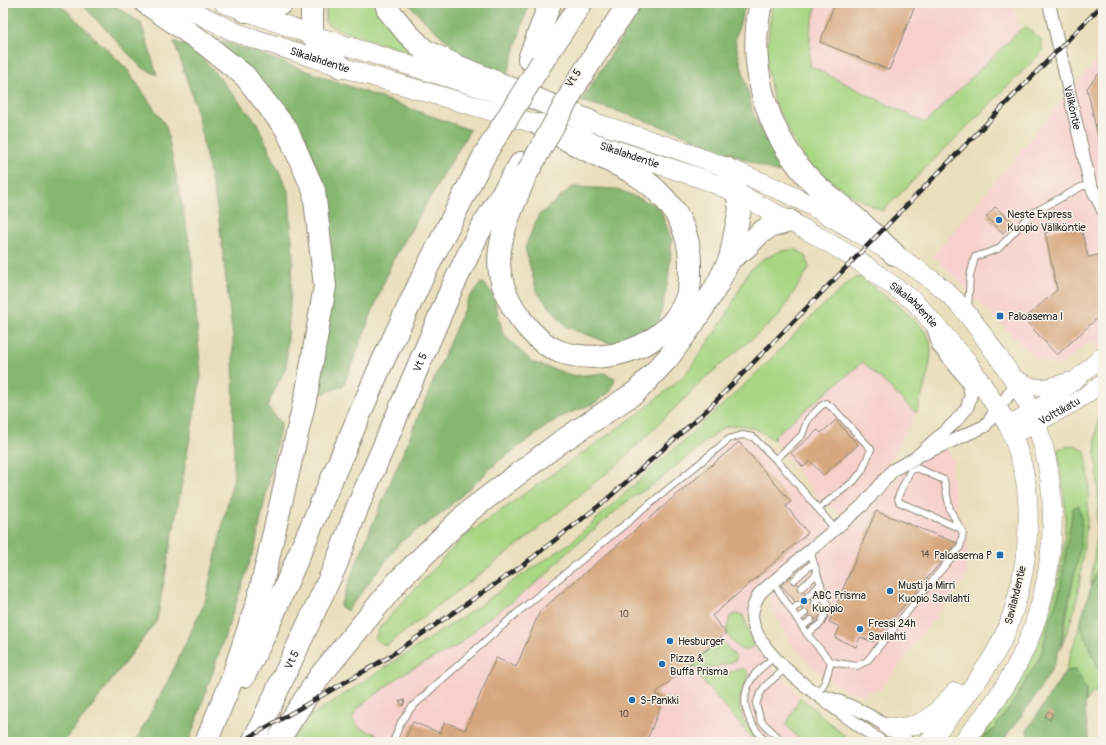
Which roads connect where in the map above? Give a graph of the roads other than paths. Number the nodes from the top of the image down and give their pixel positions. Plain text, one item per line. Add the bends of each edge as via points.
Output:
1 (146, 3) edge
2 (176, 3) edge
3 (224, 3) edge
4 (282, 3) edge
5 (314, 3) edge
6 (386, 3) edge
7 (550, 3) edge
8 (581, 3) edge
9 (624, 3) edge
10 (629, 3) edge
11 (761, 3) edge
12 (1049, 3) edge
13 (245, 11) junction
14 (312, 35) junction
15 (535, 60) junction
16 (341, 67) junction
17 (575, 80) junction
18 (589, 121) junction
19 (540, 125) junction
20 (524, 168) junction
21 (726, 168) junction
22 (1090, 184) junction
23 (737, 193) junction
24 (1103, 210) edge
25 (790, 221) junction
26 (894, 254) junction
27 (730, 258) junction
28 (967, 313) junction
29 (930, 318) junction
30 (1102, 358) edge
31 (1013, 380) junction
32 (1073, 380) junction
33 (1103, 383) edge
34 (998, 409) junction
35 (1034, 419) junction
36 (1011, 431) junction
37 (915, 458) junction
38 (776, 459) junction
39 (893, 470) junction
40 (907, 474) junction
41 (818, 509) junction
42 (959, 528) junction
43 (836, 529) junction
44 (810, 551) junction
45 (813, 563) junction
46 (817, 574) junction
47 (794, 580) dead end
48 (773, 582) junction
49 (821, 584) junction
50 (801, 588) dead end
51 (824, 595) junction
52 (808, 596) dead end
53 (815, 604) dead end
54 (798, 605) dead end
55 (827, 605) junction
56 (792, 610) junction
57 (821, 610) dead end
58 (805, 613) dead end
59 (797, 619) junction
60 (811, 620) dead end
61 (802, 627) junction
62 (807, 634) junction
63 (994, 654) junction
64 (774, 658) junction
65 (831, 662) junction
66 (785, 669) junction
67 (817, 694) junction
68 (885, 734) edge
69 (967, 739) edge
70 (206, 742) edge
71 (211, 742) edge
72 (253, 742) edge
73 (277, 742) edge
74 (393, 742) edge
75 (767, 742) edge
76 (783, 742) edge
77 (908, 742) edge
78 (928, 742) edge

1 - 70 highway via 205,44 245,76 287,130 314,191 325,286 307,391 259,597 231,682
2 - 16 main road, Siikalahdentie via 237,33
3 - 13 main road, Siikalahdentie
4 - 13 highway
5 - 14 highway
6 - 18 highway via 388,10 424,50
7 - 15 highway
8 - 15 highway
9 - 17 highway, Vt 5
10 - 17 highway
11 - 26 highway via 756,54 759,81 776,131 807,176
12 - 22 street, Väliköntie
13 - 14 main road, Siikalahdentie
14 - 16 highway
14 - 18 main road, Siikalahdentie
15 - 71 highway via 482,153 381,365 264,638
16 - 19 main road, Siikalahdentie
17 - 20 highway, Vt 5
18 - 21 main road, Siikalahdentie
19 - 20 highway via 632,172 656,189 670,204 685,229 690,255 688,289 680,310 654,338 636,349 612,355 586,356 560,352 539,338 521,320 508,299 500,273 506,220
19 - 23 main road, Siikalahdentie via 703,179
20 - 72 highway, Vt 5 via 479,232 451,290 358,506 335,567
21 - 23 highway
21 - 26 main road, Siikalahdentie via 776,188 816,208
22 - 24 street, Väliköntie
22 - 28 lane via 1031,214 998,249 976,257 970,276
23 - 25 main road, Siikalahdentie
23 - 27 highway via 740,209
25 - 27 highway via 760,233
25 - 29 main road, Siikalahdentie via 882,276
26 - 28 main road, Siikalahdentie via 938,284
27 - 73 highway via 715,289 668,358 636,392 559,443 468,512 398,581 320,676
28 - 31 main road, Siikalahdentie
29 - 34 main road, Siikalahdentie via 967,361
29 - 37 street via 939,347 967,381 971,394 967,408 955,422
30 - 32 main road, Volttikatu
31 - 32 main road, Volttikatu via 1038,388
31 - 34 street
31 - 35 main road, Siikalahdentie
32 - 35 main road, Volttikatu
33 - 35 main road, Volttikatu via 1074,403
34 - 36 main road, Siikalahdentie
34 - 37 street via 985,426
35 - 36 main road, Volttikatu
35 - 69 main road via 1051,480 1052,538 1049,574 1039,609 1020,656 998,697
36 - 63 main road, Savilahdentie via 1027,492 1028,532 1020,582 1009,624
37 - 39 street
38 - 41 lane
38 - 41 lane via 802,435 808,419 826,403 871,449 862,471 854,481
38 - 74 lane via 754,437 742,435 729,439 517,613 438,682 400,722
39 - 40 lane
39 - 43 street via 862,506
40 - 42 lane via 918,468 944,480 950,510
40 - 42 lane via 898,498 899,502
41 - 43 lane
42 - 65 lane via 963,533 960,547 867,661 856,666
43 - 44 street
44 - 45 lane
44 - 48 street
45 - 46 lane
45 - 47 lane
46 - 49 lane
46 - 50 lane
48 - 56 lane via 788,599
48 - 64 street via 760,593 752,615 754,626
49 - 51 lane
49 - 52 lane
51 - 53 lane
51 - 55 lane
54 - 56 lane
55 - 57 lane
55 - 62 lane via 821,623
56 - 59 lane
58 - 59 lane
59 - 61 lane
60 - 61 lane
61 - 62 lane
62 - 65 lane
63 - 68 main road via 981,661 945,704 920,724
63 - 78 main road, Savilahdentie via 960,704
64 - 66 street
64 - 75 lane via 755,675 744,702 748,718
65 - 67 lane via 825,682
66 - 67 street
66 - 76 lane via 765,686 756,704 761,721
67 - 68 street
67 - 68 street via 845,702
68 - 77 street

